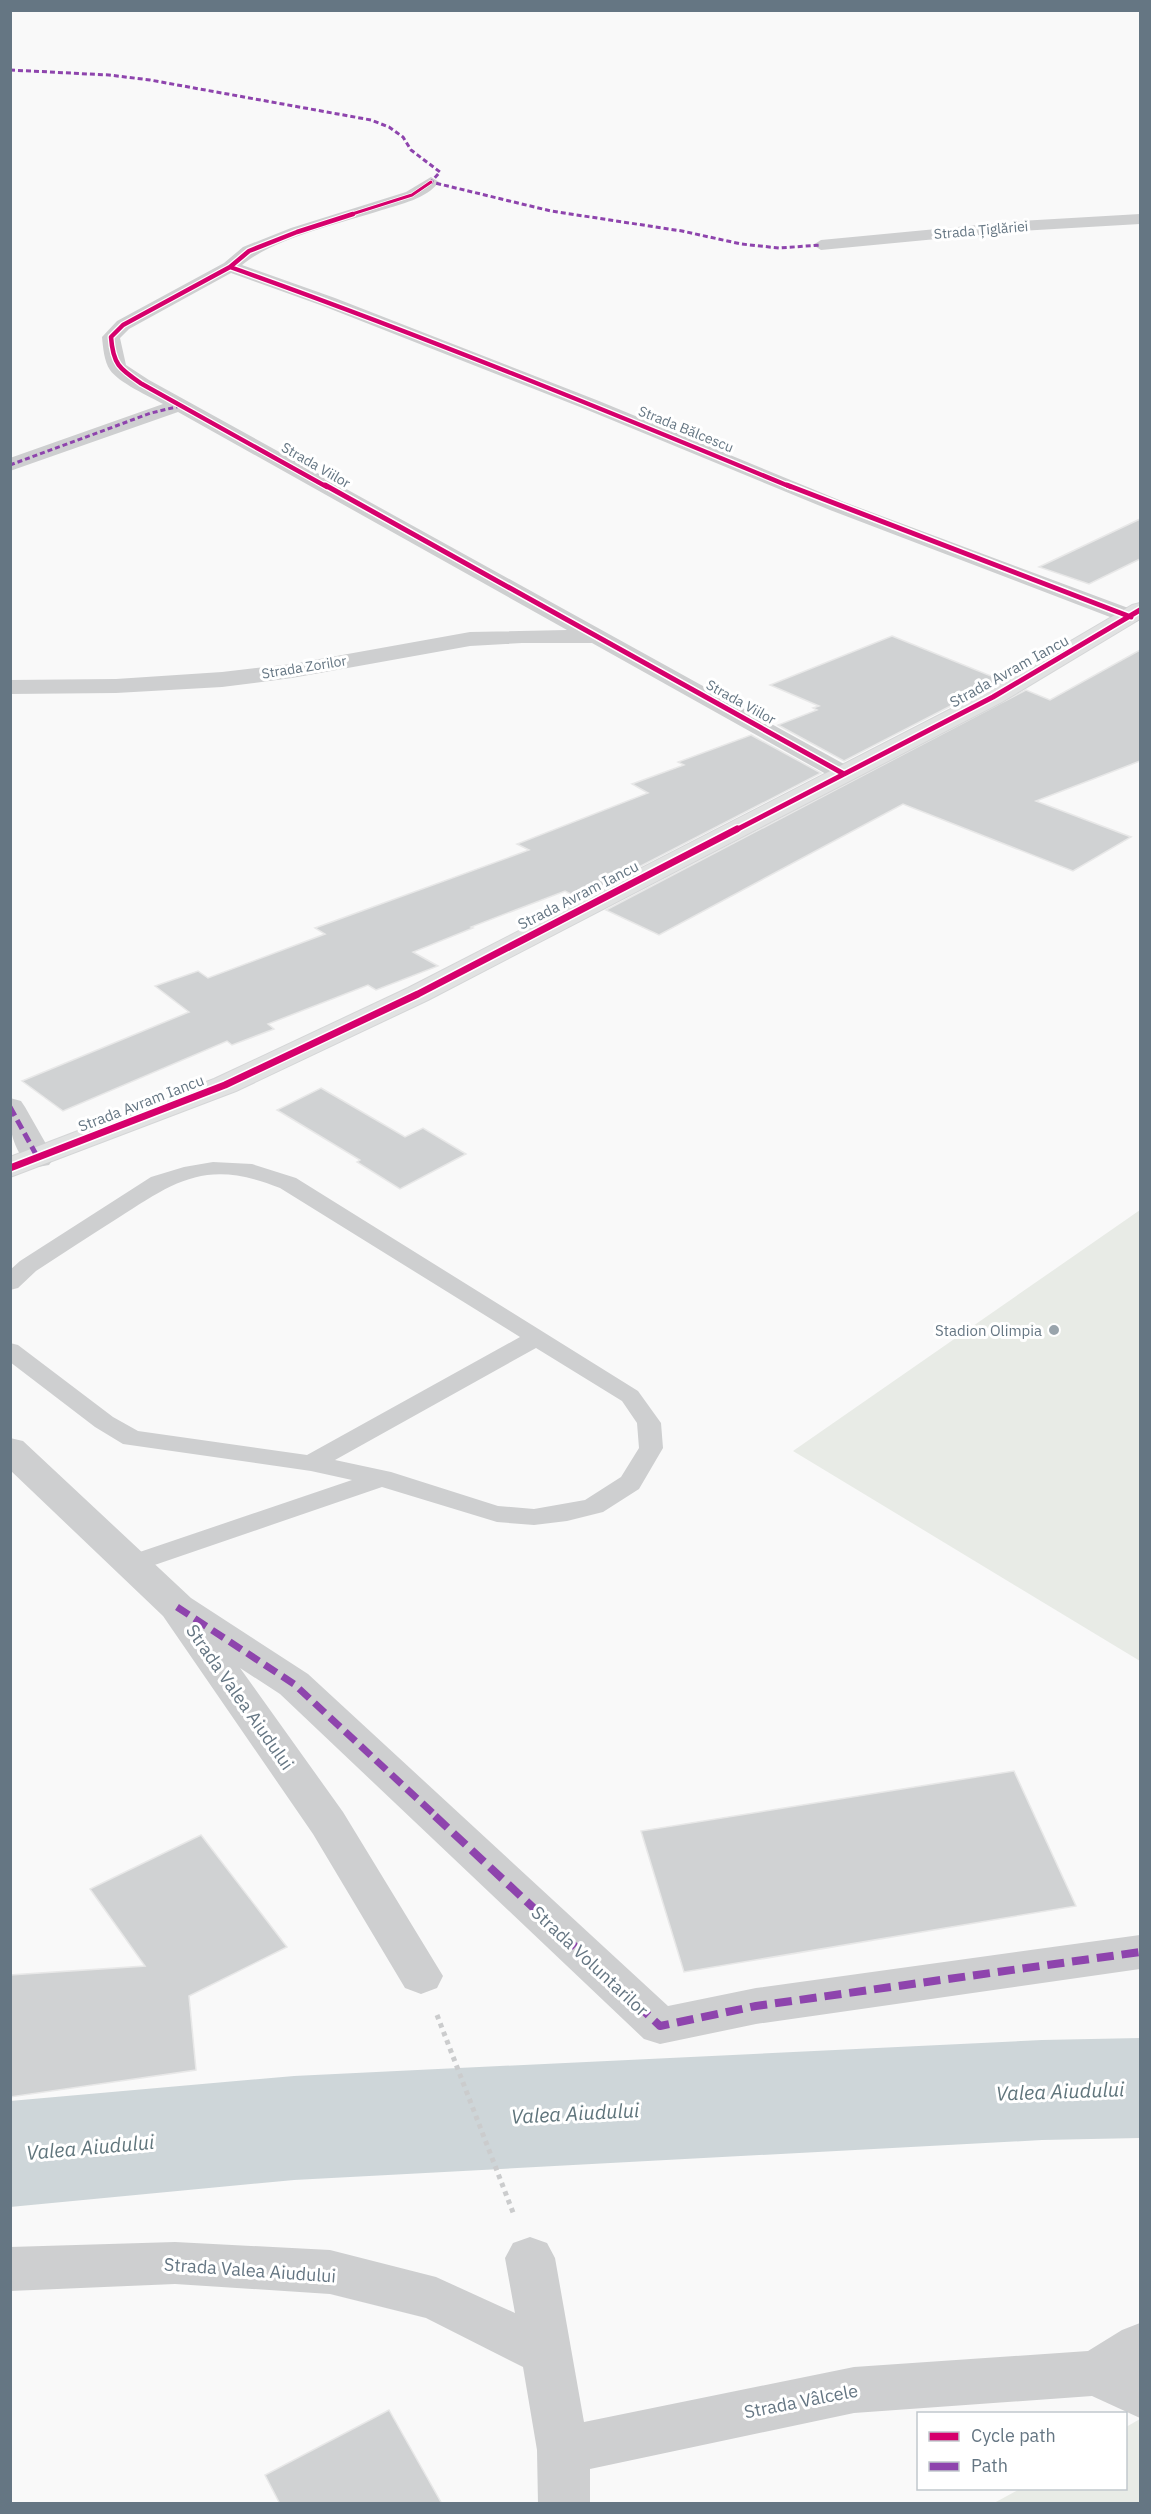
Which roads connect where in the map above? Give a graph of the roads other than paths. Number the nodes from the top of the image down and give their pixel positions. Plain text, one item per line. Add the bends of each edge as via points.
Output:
1 (431, 182) dead end
2 (1140, 219) edge
3 (821, 245) dead end
4 (230, 267) junction
5 (181, 405) junction
6 (10, 465) edge
7 (1136, 614) edge
8 (596, 637) junction
9 (10, 687) edge
10 (844, 774) junction
11 (10, 1107) edge
12 (24, 1163) edge
13 (10, 1283) edge
14 (537, 1338) junction
15 (10, 1350) edge
16 (12, 1453) edge
17 (311, 1463) junction
18 (382, 1478) junction
19 (131, 1564) junction
20 (177, 1607) junction
21 (1140, 1952) edge
22 (421, 1976) road end
23 (530, 2258) road end
24 (10, 2269) edge
25 (1140, 2346) edge
26 (546, 2353) junction
27 (1096, 2373) junction
28 (1140, 2395) edge
29 (563, 2450) junction
30 (564, 2504) edge

1 - 4 street, Strada Viilor via 412,195 249,251
2 - 3 street, Strada Țiglăriei
4 - 5 street, Strada Viilor via 123,325 111,337 118,368
4 - 7 street, Strada Bălcescu via 592,405 848,510
5 - 6 street
5 - 8 street, Strada Viilor
7 - 10 main road, Strada Avram Iancu via 993,697
8 - 9 street, Strada Zorilor via 454,641 220,680 134,687
8 - 10 street, Strada Viilor
10 - 12 main road, Strada Avram Iancu via 418,994 225,1084
11 - 12 street
13 - 14 lane via 28,1266 159,1182 209,1168 249,1169 288,1183
14 - 17 lane
14 - 18 lane via 630,1396 649,1423 651,1448 630,1483 594,1506 534,1517 496,1514
15 - 17 lane via 104,1422 132,1438
16 - 19 street, Strada Valea Aiudului
17 - 18 lane
18 - 19 lane
19 - 20 street, Strada Valea Aiudului
20 - 21 street, Strada Voluntarilor via 294,1684 660,2026 756,2006
20 - 22 street, Strada Valea Aiudului via 328,1822
23 - 26 street
24 - 26 street, Strada Valea Aiudului via 175,2263 330,2272 436,2299
25 - 27 street
26 - 29 street
27 - 28 street
27 - 29 street, Strada Vâlcele via 854,2390
29 - 30 street

